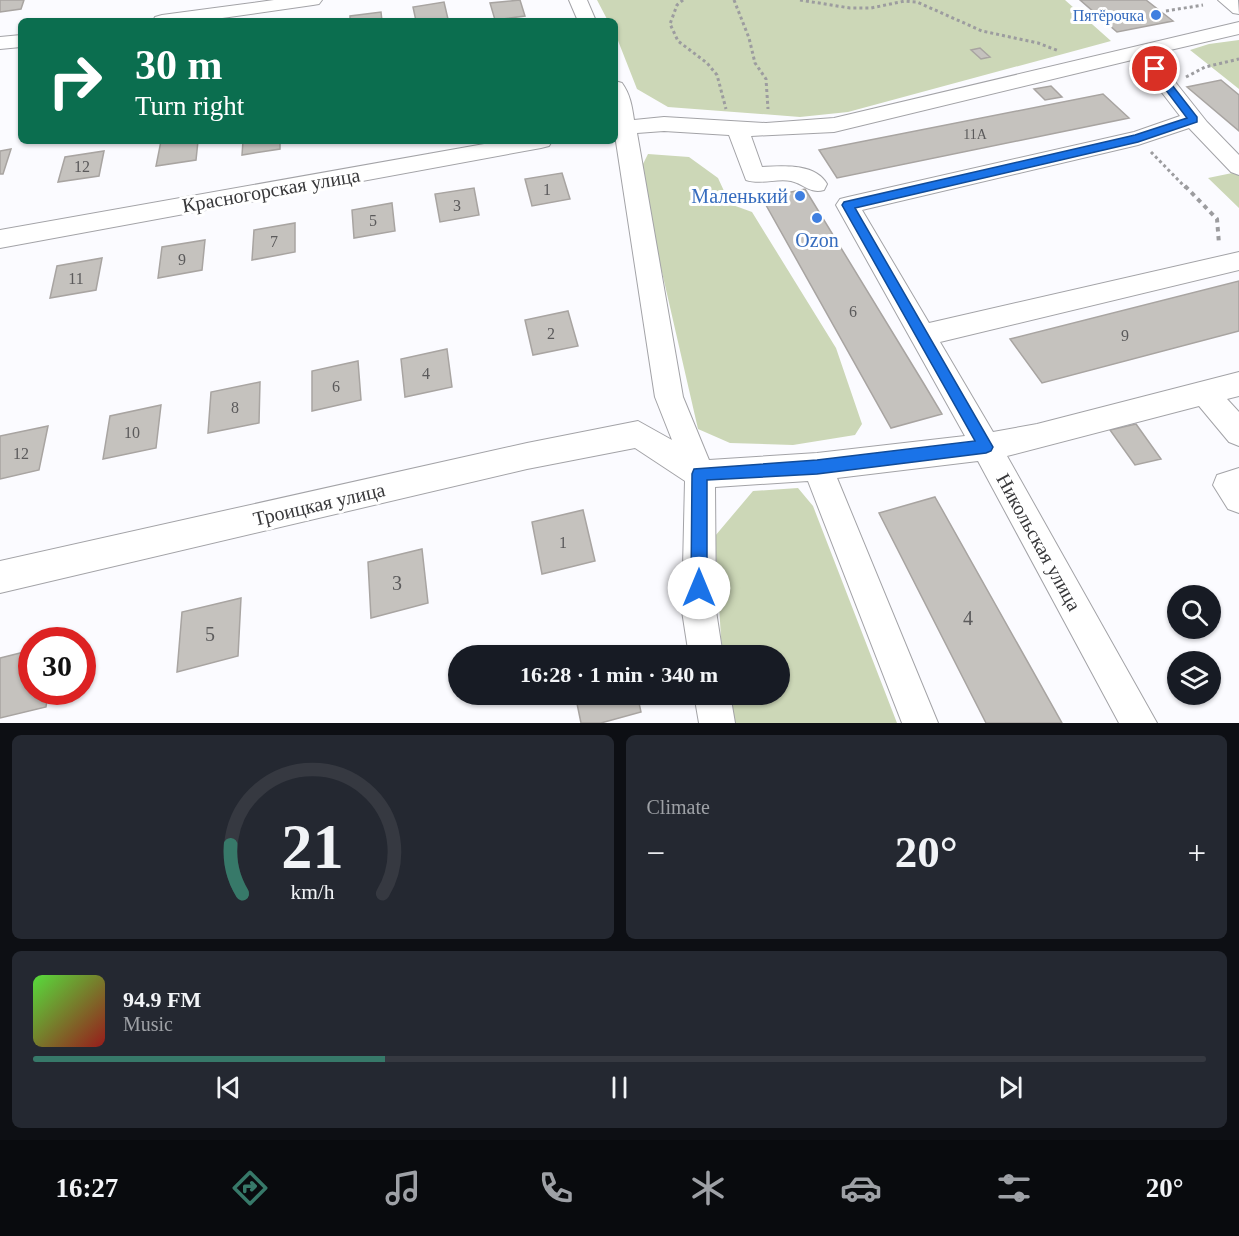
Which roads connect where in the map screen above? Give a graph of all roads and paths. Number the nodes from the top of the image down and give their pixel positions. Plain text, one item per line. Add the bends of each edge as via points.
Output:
1 (313, 0) edge
2 (578, 0) edge
3 (683, 0) edge
4 (734, 0) edge
5 (800, 0) edge
6 (1227, 0) edge
7 (1203, 5) dead end
8 (1239, 9) edge
9 (1166, 11) dead end
10 (184, 18) edge
11 (586, 18) edge
12 (1223, 32) edge
13 (18, 41) edge
14 (0, 44) edge
15 (1142, 52) junction
16 (1238, 59) edge
17 (1087, 63) junction
18 (1168, 86) junction
19 (618, 94) edge
20 (1194, 119) junction
21 (619, 127) edge
22 (741, 129) junction
23 (1138, 138) junction
24 (524, 144) edge
25 (1239, 167) edge
26 (816, 184) dead end
27 (0, 239) edge
28 (1230, 263) edge
29 (922, 335) junction
30 (1239, 384) edge
31 (1204, 392) junction
32 (1239, 433) edge
33 (986, 447) junction
34 (817, 467) junction
35 (700, 474) junction
36 (1239, 482) edge
37 (1239, 499) edge
38 (0, 577) edge
39 (704, 645) edge
40 (714, 705) edge
41 (717, 723) edge
42 (920, 723) edge
43 (1139, 723) edge

1 - 10 street
2 - 11 street
3 - 22 path via 670,24 678,41 717,75
4 - 22 path via 755,63 766,79 768,112
5 - 17 path via 848,9 906,0 946,13 971,27 1052,47
6 - 8 street
7 - 9 path
12 - 15 street
13 - 14 street
15 - 17 street
15 - 18 street
16 - 18 path via 1205,67
17 - 22 street via 834,125
18 - 20 street
19 - 21 street
20 - 23 street
20 - 25 street
21 - 22 street via 664,124
21 - 35 street via 669,397
22 - 26 street via 754,175 794,173
23 - 28 path via 1217,219
23 - 29 street, Никольская улица via 848,205
24 - 27 street, Красногорская улица
28 - 29 street
29 - 33 street, Никольская улица
30 - 31 street
31 - 32 street
31 - 33 street
33 - 34 street
33 - 43 street, Никольская улица
34 - 35 street
34 - 42 street
35 - 38 street, Троицкая улица via 638,434 516,458
35 - 39 street via 699,611
36 - 37 street via 1228,485
40 - 41 street

